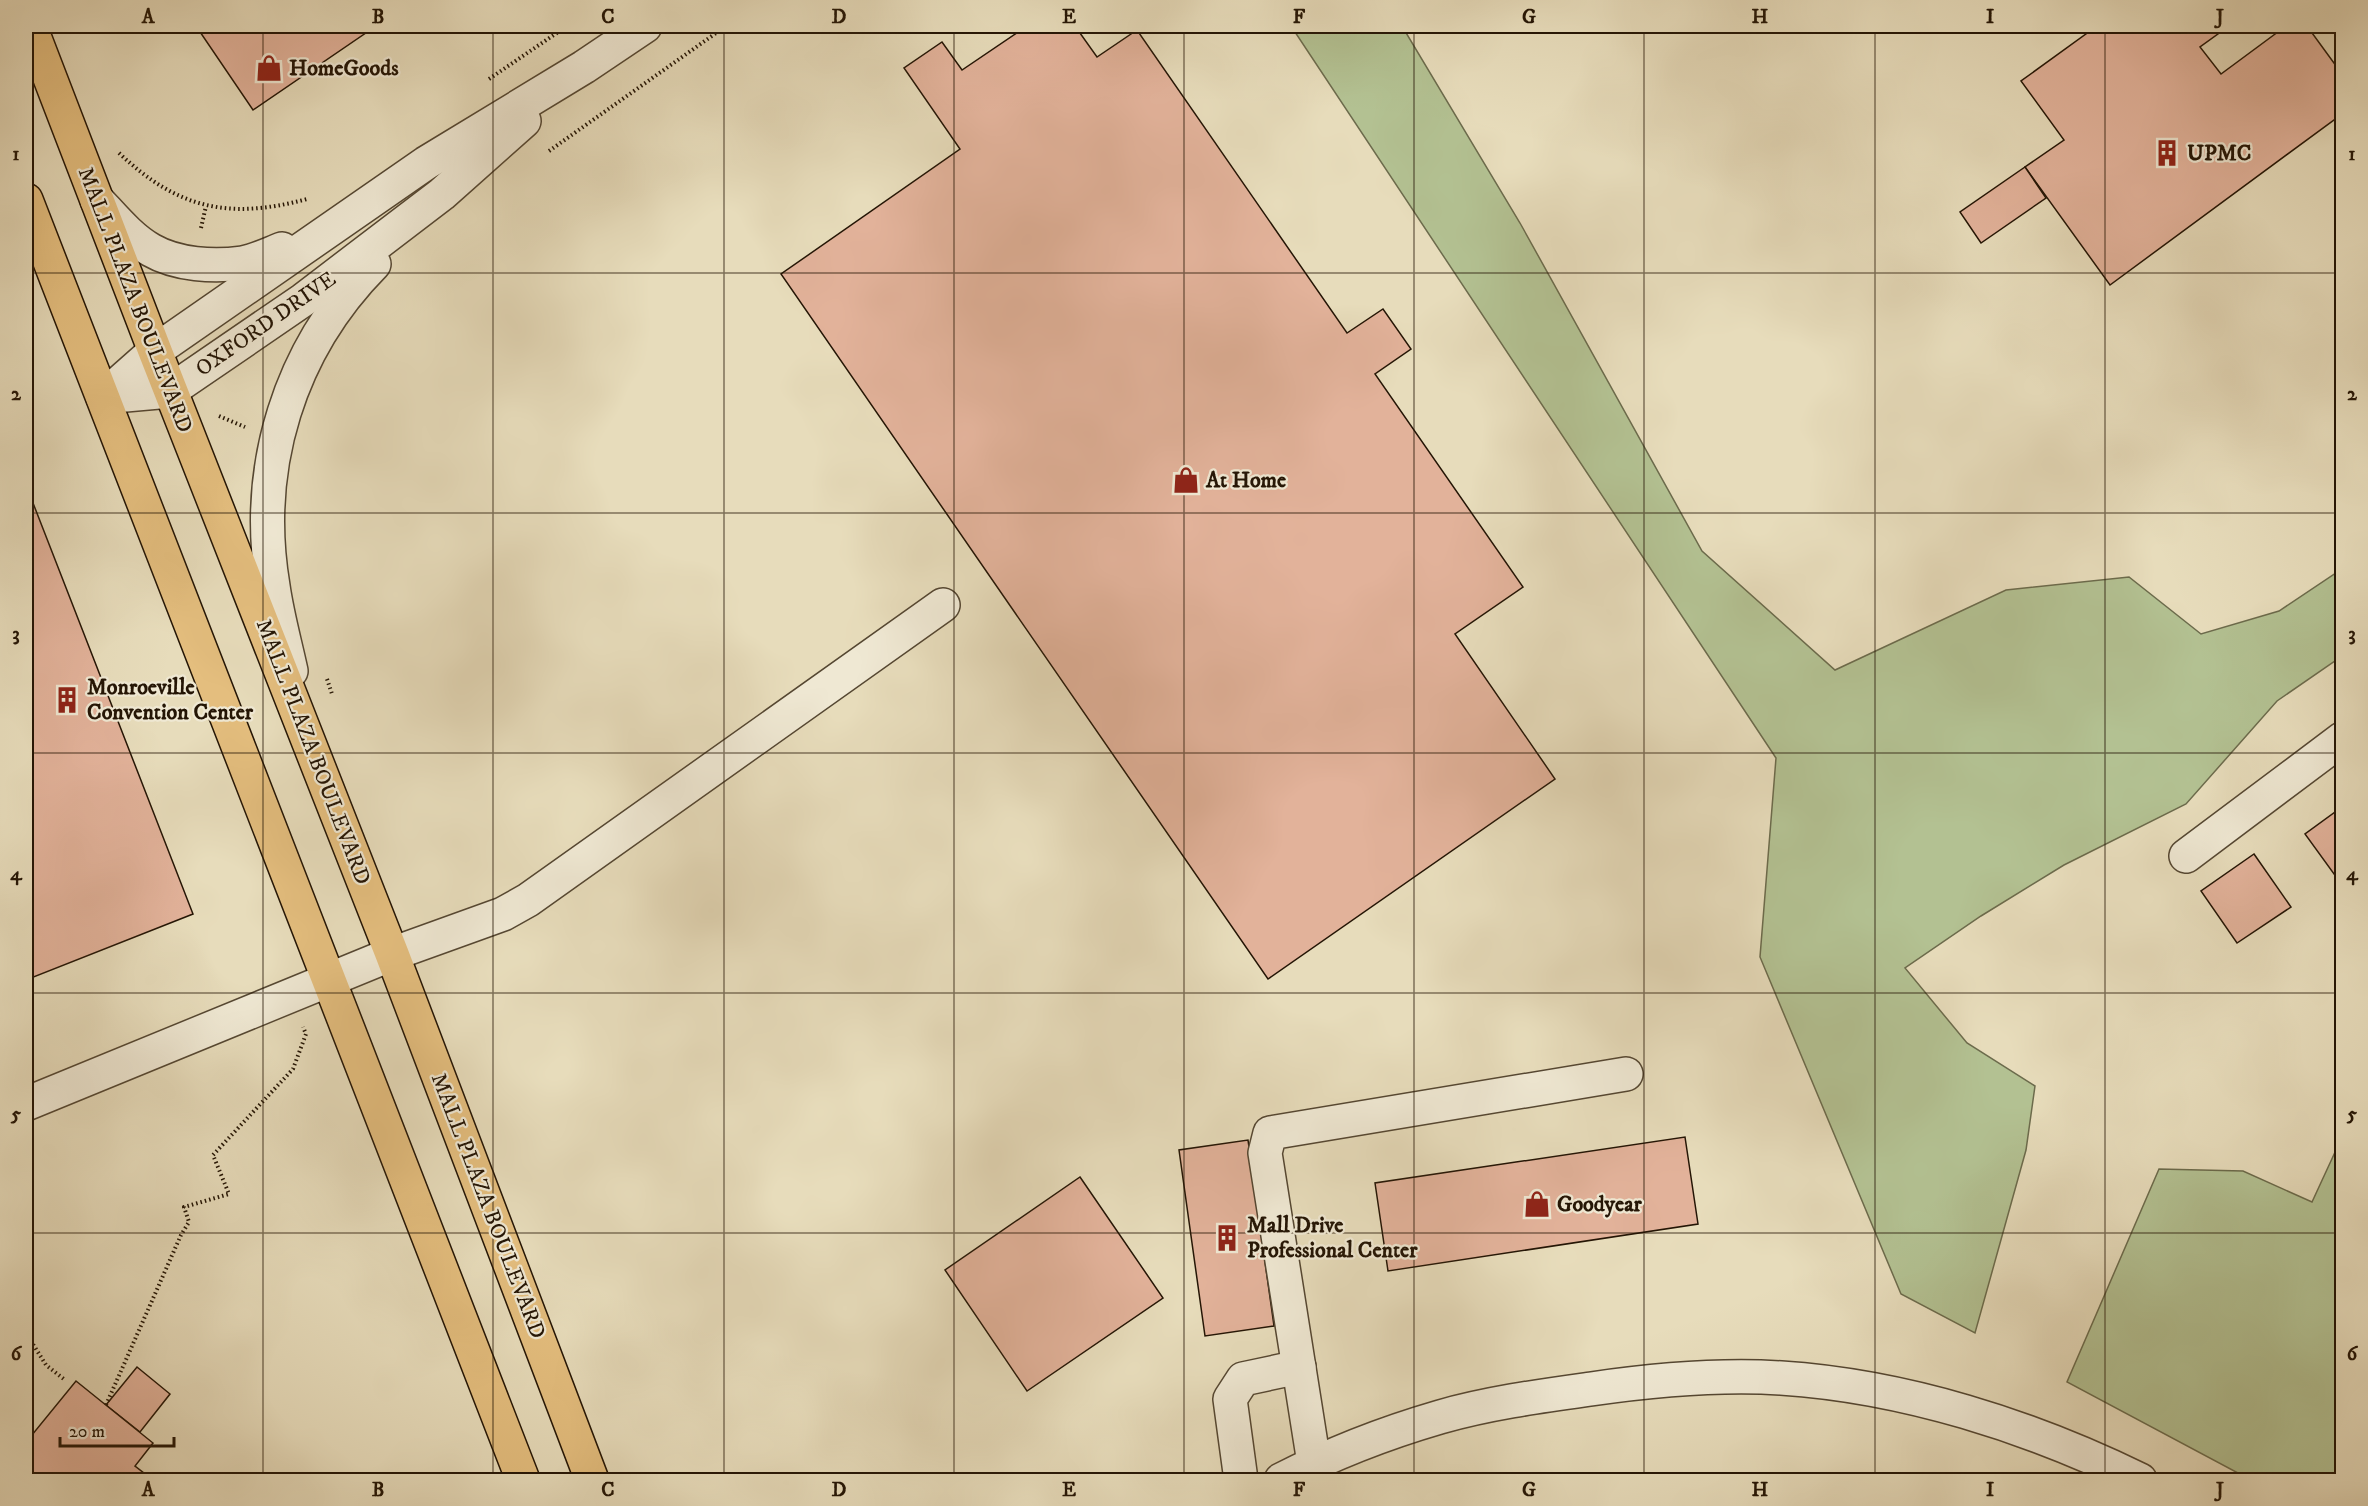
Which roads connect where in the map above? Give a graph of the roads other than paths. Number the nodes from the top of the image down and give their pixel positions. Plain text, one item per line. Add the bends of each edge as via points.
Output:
1 (30, 26) edge
2 (645, 26) edge
3 (584, 68) junction
4 (442, 194) junction
5 (96, 198) junction
6 (26, 200) edge
7 (323, 234) junction
8 (155, 351) junction
9 (170, 391) junction
10 (103, 398) junction
11 (943, 605) dead end
12 (303, 725) junction
13 (2343, 739) edge
14 (2186, 856) dead end
15 (392, 954) junction
16 (329, 979) junction
17 (1626, 1074) dead end
18 (26, 1104) edge
19 (1299, 1367) junction
20 (1314, 1463) junction
21 (523, 1480) edge
22 (592, 1480) edge
23 (1241, 1480) edge
24 (1281, 1480) edge
25 (2140, 1480) edge

1 - 5 main road, MALL PLAZA BOULEVARD
2 - 3 street, OXFORD DRIVE
3 - 4 street, OXFORD DRIVE
3 - 7 street, OXFORD DRIVE via 426,163
4 - 9 street, OXFORD DRIVE via 303,300
4 - 12 street via 358,279 332,314 294,381 282,417 269,488 268,534 272,585
5 - 7 street via 128,233 152,251 183,262 244,263
5 - 8 main road, MALL PLAZA BOULEVARD
6 - 10 main road
7 - 8 street, OXFORD DRIVE
8 - 9 main road, MALL PLAZA BOULEVARD
8 - 10 street, OXFORD DRIVE
9 - 10 street, OXFORD DRIVE
9 - 12 main road, MALL PLAZA BOULEVARD
10 - 16 main road
11 - 15 street via 528,900 503,914
12 - 15 main road, MALL PLAZA BOULEVARD
13 - 14 street
15 - 16 street
15 - 22 main road, MALL PLAZA BOULEVARD
16 - 18 street
16 - 21 main road
17 - 19 street via 1270,1133 1265,1153
19 - 20 street
19 - 23 street via 1243,1379 1230,1398
20 - 24 street
20 - 25 street via 1442,1416 1535,1397 1630,1383 1717,1377 1781,1378 1880,1392 1990,1419

